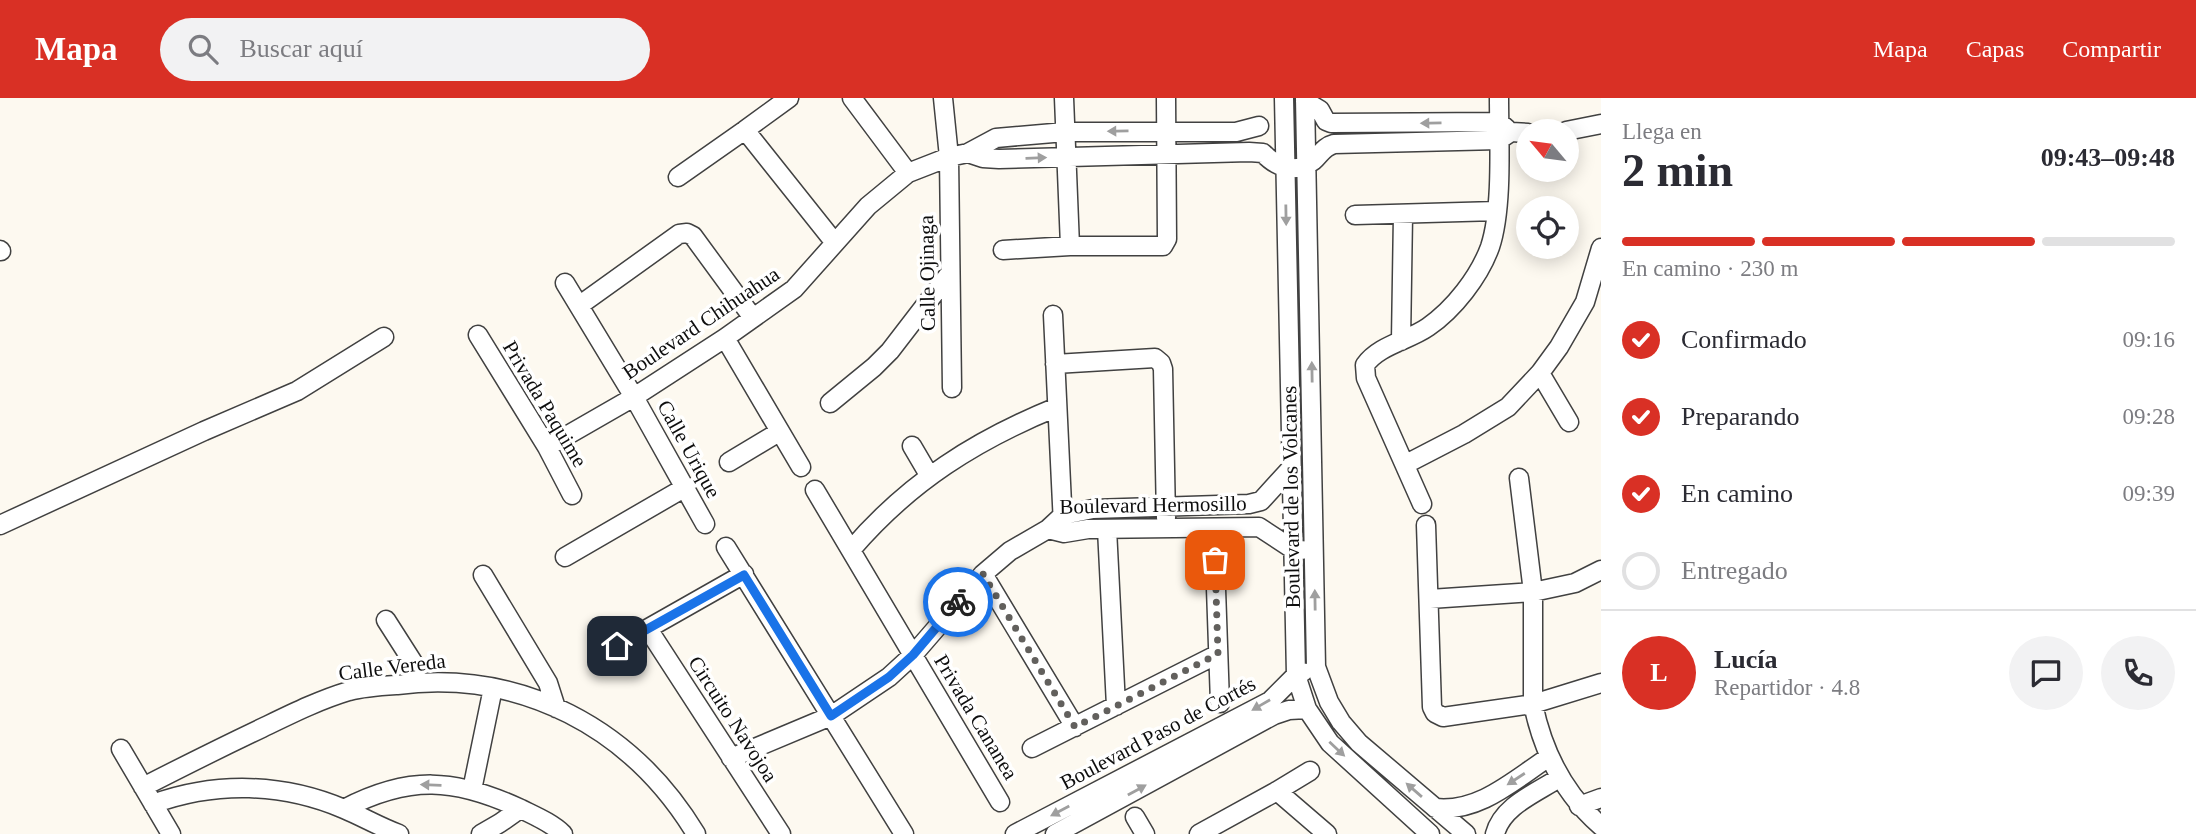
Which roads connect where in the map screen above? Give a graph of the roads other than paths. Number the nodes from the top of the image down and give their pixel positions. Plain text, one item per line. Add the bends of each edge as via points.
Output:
1 (789, 98) edge
2 (852, 98) edge
3 (943, 98) edge
4 (1064, 98) edge
5 (1166, 98) edge
6 (1499, 98) edge
7 (1306, 99) edge
8 (1284, 100) edge
9 (1326, 121) junction
10 (1601, 124) edge
11 (1259, 126) junction
12 (1579, 128) edge
13 (745, 130) junction
14 (1167, 131) junction
15 (1065, 132) junction
16 (1509, 132) edge
17 (1325, 147) junction
18 (968, 153) junction
19 (1263, 153) junction
20 (1167, 154) junction
21 (949, 157) junction
22 (1065, 157) junction
23 (1307, 165) junction
24 (1286, 168) junction
25 (908, 173) junction
26 (678, 177) dead end
27 (1497, 211) junction
28 (1355, 215) dead end
29 (1403, 215) junction
30 (835, 243) junction
31 (1070, 246) junction
32 (1003, 250) dead end
33 (1600, 256) edge
34 (950, 273) junction
35 (565, 283) dead end
36 (580, 305) junction
37 (1053, 315) dead end
38 (753, 318) junction
39 (478, 335) dead end
40 (384, 337) dead end
41 (725, 338) junction
42 (1401, 341) junction
43 (1055, 364) junction
44 (1540, 373) junction
45 (952, 388) dead end
46 (634, 397) junction
47 (831, 403) dead end
48 (1058, 407) junction
49 (1569, 422) dead end
50 (779, 432) junction
51 (912, 446) dead end
52 (547, 447) junction
53 (729, 462) dead end
54 (1406, 464) junction
55 (801, 467) dead end
56 (1292, 467) junction
57 (929, 475) junction
58 (1519, 478) dead end
59 (684, 488) junction
60 (815, 489) dead end
61 (572, 495) dead end
62 (1261, 501) junction
63 (1422, 504) dead end
64 (1164, 506) junction
65 (705, 524) dead end
66 (0, 525) edge
67 (1426, 525) dead end
68 (1058, 526) junction
69 (1259, 527) junction
70 (1166, 528) junction
71 (1107, 529) junction
72 (726, 547) dead end
73 (1314, 549) junction
74 (851, 550) junction
75 (1293, 550) junction
76 (565, 557) dead end
77 (1215, 560) dead end
78 (1601, 570) edge
79 (983, 574) junction
80 (483, 575) dead end
81 (744, 575) junction
82 (1533, 592) junction
83 (1430, 599) junction
84 (386, 620) dead end
85 (648, 629) junction
86 (617, 646) dead end
87 (1218, 654) junction
88 (913, 655) junction
89 (1316, 667) junction
90 (1296, 675) junction
91 (415, 682) junction
92 (1601, 683) edge
93 (493, 688) junction
94 (1220, 703) dead end
95 (1533, 704) junction
96 (1116, 706) junction
97 (556, 708) junction
98 (1307, 709) junction
99 (831, 716) junction
100 (1075, 727) junction
101 (1032, 748) dead end
102 (121, 749) dead end
103 (1549, 757) junction
104 (731, 758) junction
105 (1310, 771) dead end
106 (1559, 778) junction
107 (143, 787) junction
108 (472, 790) junction
109 (1277, 792) junction
110 (1601, 798) edge
111 (1000, 802) dead end
112 (153, 804) junction
113 (1471, 805) junction
114 (1579, 806) junction
115 (1435, 807) junction
116 (344, 809) junction
117 (520, 809) junction
118 (1135, 817) dead end
119 (1596, 828) edge
120 (901, 830) edge
121 (1495, 831) edge
122 (171, 834) edge
123 (398, 834) edge
124 (481, 834) edge
125 (563, 834) edge
126 (696, 834) edge
127 (780, 834) edge
128 (881, 834) edge
129 (1016, 834) edge
130 (1055, 834) edge
131 (1145, 834) edge
132 (1199, 834) edge
133 (1327, 834) edge
134 (1430, 834) edge
135 (1466, 834) edge

1 - 13 street
2 - 25 street
3 - 21 street, Calle Ojinaga
4 - 15 street
5 - 14 street
6 - 16 street
7 - 9 street
7 - 23 street, Boulevard de los Volcanes
8 - 11 street via 1265,113
8 - 24 street, Boulevard de los Volcanes
16 -> 9 street
9 - 17 street
10 - 12 street
11 - 14 street, Boulevard Chihuahua via 1236,132
11 - 19 street
13 - 26 street
13 - 30 street
14 -> 15 street, Boulevard Chihuahua
14 - 20 street
15 - 18 street, Boulevard Chihuahua via 996,138
15 - 22 street
16 - 17 street
16 - 27 street
17 - 23 street
18 - 21 street, Boulevard Chihuahua
18 -> 22 street, Boulevard Chihuahua via 999,159
19 - 20 street, Boulevard Chihuahua
19 - 24 street
20 - 22 street, Boulevard Chihuahua
20 - 31 street via 1167,239 1163,246
21 - 25 street, Boulevard Chihuahua
21 - 34 street, Calle Ojinaga
22 - 31 street
23 - 24 street
73 -> 23 street, Boulevard de los Volcanes
24 -> 56 street, Boulevard de los Volcanes
25 - 30 street, Boulevard Chihuahua via 868,206
27 - 29 street
27 - 42 street via 1478,272 1447,311
28 - 29 street
29 - 42 street
30 - 38 street, Boulevard Chihuahua via 794,289
31 - 32 street
33 - 44 street via 1585,302
34 - 45 street, Calle Ojinaga
34 - 47 street via 890,351
35 - 36 street, Calle Urique
36 - 38 street via 687,233
36 - 46 street, Calle Urique
37 - 43 street
38 - 41 street, Boulevard Chihuahua
39 - 52 street, Privada Paquime
40 - 66 street via 297,391
41 - 46 street, Boulevard Chihuahua
41 - 50 street
42 - 54 street via 1371,356 1365,365 1366,378
43 - 48 street
43 - 64 street via 1155,358 1161,363
44 - 49 street
44 - 54 street via 1508,407
46 - 52 street, Boulevard Chihuahua
46 - 59 street, Calle Urique
48 - 57 street via 1014,425
48 - 68 street
50 - 53 street
50 - 55 street
51 - 57 street
52 - 61 street, Privada Paquime
54 - 63 street
56 - 62 street, Boulevard Hermosillo
56 - 75 street, Boulevard de los Volcanes
57 - 74 street
58 - 82 street
59 - 65 street, Calle Urique
59 - 76 street
60 - 74 street, Privada Cananea
62 - 64 street, Boulevard Hermosillo
62 - 69 street, Boulevard Hermosillo
64 - 68 street, Boulevard Hermosillo via 1093,509
64 - 70 street
67 - 83 street
68 - 71 street, Boulevard Hermosillo
68 - 79 street, Boulevard Hermosillo via 1010,551
69 - 70 street, Boulevard Hermosillo
69 - 75 street, Boulevard Hermosillo
70 - 71 street, Boulevard Hermosillo
71 - 96 street
72 - 81 street
73 - 75 street
89 -> 73 street, Boulevard de los Volcanes
74 - 88 street, Privada Cananea
75 - 90 street, Boulevard de los Volcanes
77 - 87 street
78 - 82 street via 1575,583
79 - 88 street, Boulevard Hermosillo
79 - 100 street
80 - 97 street via 548,683
81 - 85 street
81 - 99 street
82 - 83 street
82 - 95 street
83 - 95 street via 1434,713 1443,717
84 - 91 street via 416,667
85 - 86 street
85 - 104 street, Circuito Navojoa
87 - 94 street
87 - 96 street
88 - 99 street, Boulevard Hermosillo
88 - 111 street, Privada Cananea
89 - 90 street, Boulevard Paso de Cortés
115 -> 89 street, Boulevard de los Volcanes via 1359,743 1341,722
90 - 98 street, Boulevard de los Volcanes
90 -> 129 street, Boulevard Paso de Cortés via 1270,701
91 - 93 street, Calle Vereda via 458,681
91 - 107 street, Calle Vereda via 353,690 315,703
92 - 95 street
93 - 97 street, Calle Vereda
93 - 108 street
95 - 103 street
96 - 100 street
97 - 126 street, Calle Vereda via 638,761 667,791
130 -> 98 street, Boulevard Paso de Cortés via 1274,715
98 -> 134 street, Boulevard de los Volcanes via 1329,743
99 - 104 street, Boulevard Hermosillo
99 - 120 street
100 - 101 street
102 - 107 street
103 - 106 street
103 -> 113 street
104 - 127 street, Circuito Navojoa
105 - 109 street
106 - 114 street
106 - 121 street via 1508,811
107 - 112 street
108 -> 116 street via 423,784 398,787
108 - 117 street
109 - 132 street
109 - 133 street
110 - 114 street
112 - 116 street via 225,788 270,788
112 - 122 street
113 - 115 street
113 - 121 street
114 - 119 street
115 - 135 street, Boulevard de los Volcanes
116 - 123 street
117 - 124 street
117 - 125 street
118 - 131 street
120 - 128 street

